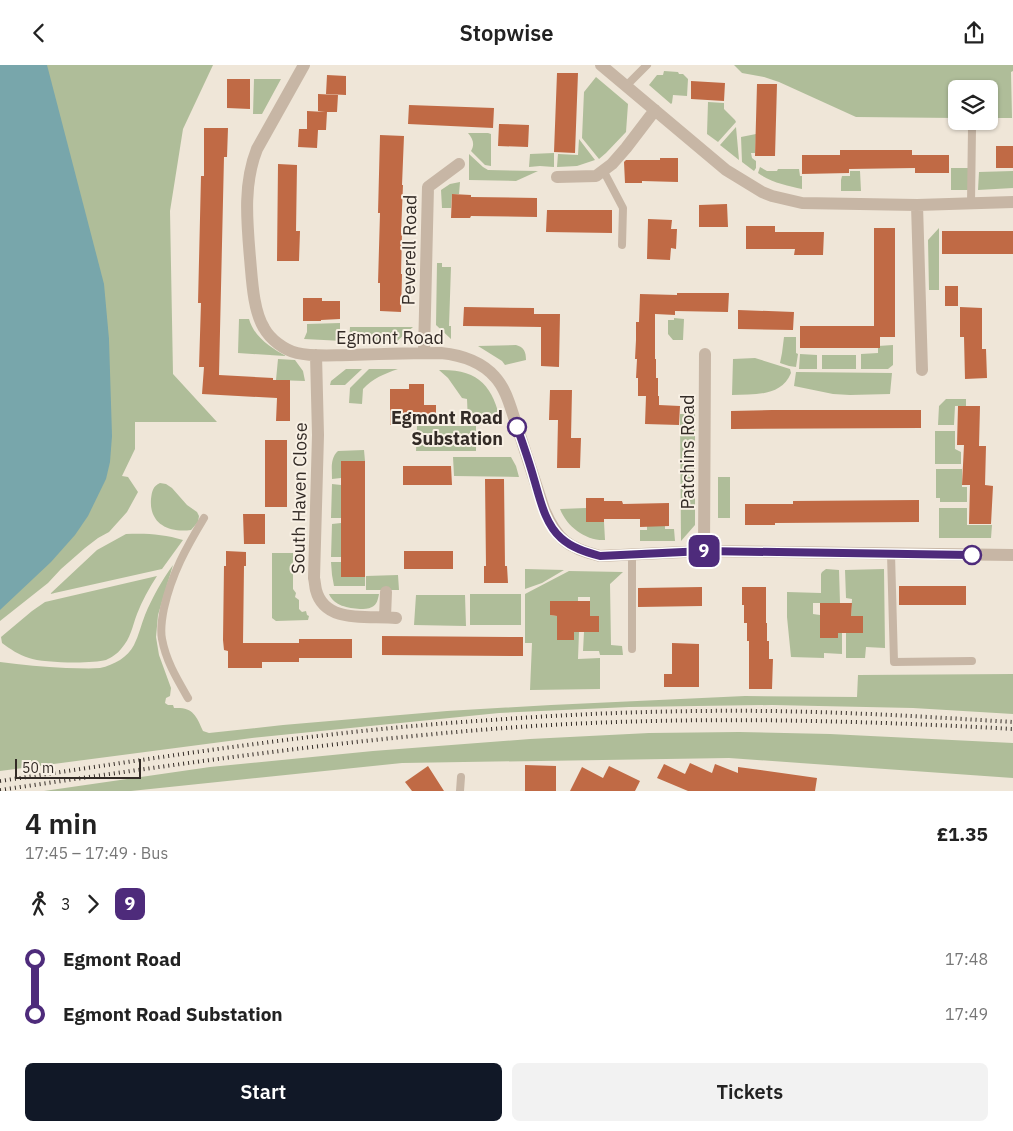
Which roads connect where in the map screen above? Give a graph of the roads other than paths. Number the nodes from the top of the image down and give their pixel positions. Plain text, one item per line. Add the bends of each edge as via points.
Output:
1 (304, 65) edge
2 (601, 65) edge
3 (647, 65) edge
4 (626, 86) junction
5 (655, 110) junction
6 (972, 130) edge
7 (459, 164) dead end
8 (604, 170) junction
9 (557, 177) dead end
10 (1013, 202) edge
11 (971, 203) junction
12 (917, 205) junction
13 (622, 245) dead end
14 (424, 353) junction
15 (705, 354) dead end
16 (316, 355) junction
17 (922, 370) dead end
18 (204, 518) dead end
19 (704, 551) junction
20 (891, 554) junction
21 (632, 555) junction
22 (1013, 555) edge
23 (386, 593) dead end
24 (632, 649) dead end
25 (972, 661) dead end
26 (188, 698) dead end
27 (462, 777) dead end
28 (460, 791) edge

1 - 16 street, Egmont Road via 252,162 248,218 254,294 264,329 287,349
2 - 4 street
3 - 4 lane
4 - 5 street
5 - 8 street via 626,148
5 - 12 street via 726,170 772,196 802,203
6 - 11 lane
7 - 14 street, Peverell Road via 428,187
8 - 9 street via 596,176
8 - 13 lane via 622,208
10 - 11 street
11 - 12 street
12 - 17 street
14 - 16 street, Egmont Road
14 - 21 street, Egmont Road via 452,354 470,360 497,379 507,397 550,525 562,539 585,553
15 - 19 street, Patchins Road
16 - 23 street, South Haven Close via 316,591 324,605 334,612 362,617 391,617
18 - 26 lane via 173,576 162,618 162,638 169,663
19 - 20 street, Egmont Road
19 - 21 street, Egmont Road
20 - 22 street, Egmont Road
20 - 25 lane via 894,662
21 - 24 lane
27 - 28 lane

